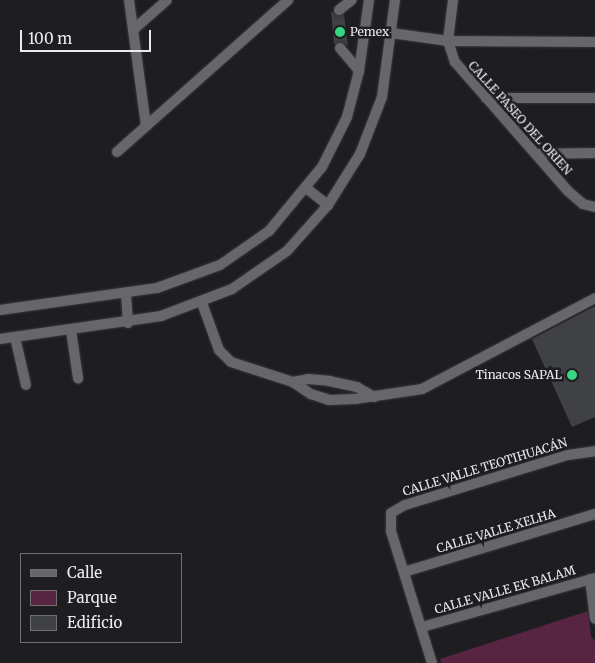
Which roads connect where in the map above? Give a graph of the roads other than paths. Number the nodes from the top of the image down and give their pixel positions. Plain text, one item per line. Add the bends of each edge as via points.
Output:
1 (129, 0) edge
2 (167, 0) edge
3 (288, 0) edge
4 (352, 0) edge
5 (369, 0) edge
6 (395, 0) edge
7 (453, 0) edge
8 (339, 10) dead end
9 (133, 30) junction
10 (391, 33) junction
11 (448, 41) junction
12 (595, 42) edge
13 (340, 48) tunnel mouth
14 (360, 71) junction
15 (486, 98) junction
16 (595, 98) edge
17 (146, 126) junction
18 (117, 152) dead end
19 (595, 153) edge
20 (536, 154) junction
21 (306, 188) junction
22 (328, 205) junction
23 (595, 207) edge
24 (126, 294) junction
25 (595, 298) edge
26 (202, 303) junction
27 (0, 310) edge
28 (128, 323) junction
29 (71, 330) junction
30 (15, 337) junction
31 (0, 339) edge
32 (78, 378) dead end
33 (293, 382) junction
34 (26, 384) dead end
35 (374, 397) junction
36 (595, 451) edge
37 (595, 514) edge
38 (404, 572) junction
39 (593, 578) edge
40 (595, 619) edge
41 (422, 627) junction
42 (432, 663) edge

1 - 9 street
2 - 9 street
3 - 17 street
4 - 8 street
5 - 14 street
6 - 10 street
7 - 11 street, CALLE PASEO DEL ORIEN
9 - 17 street
10 - 11 street
10 - 22 street via 382,97 373,124 356,162
11 - 12 street
11 - 15 street, CALLE PASEO DEL ORIEN via 455,62
13 - 14 street
14 - 21 street via 339,134
15 - 16 street
15 - 20 street, CALLE PASEO DEL ORIEN
17 - 18 street
19 - 20 street
20 - 23 street, CALLE PASEO DEL ORIEN via 577,200
21 - 22 street
21 - 24 street via 269,231 220,265 191,278
22 - 26 street via 287,251 261,272
24 - 27 street
24 - 28 street
25 - 35 street via 422,389
26 - 28 street
26 - 33 street via 218,350 231,362
28 - 29 street
29 - 30 street
29 - 32 street
30 - 31 street
30 - 34 street
33 - 35 street via 308,379 329,381 357,387
33 - 35 street via 311,394 329,400
36 - 38 street, CALLE VALLE TEOTIHUACÁN via 568,455 394,510 390,524
37 - 38 street, CALLE VALLE XELHA
38 - 41 street, CALLE VALLE TEOTIHUACÁN
39 - 40 street
39 - 41 street, CALLE VALLE EK BALAM
41 - 42 street, CALLE VALLE TEOTIHUACÁN

